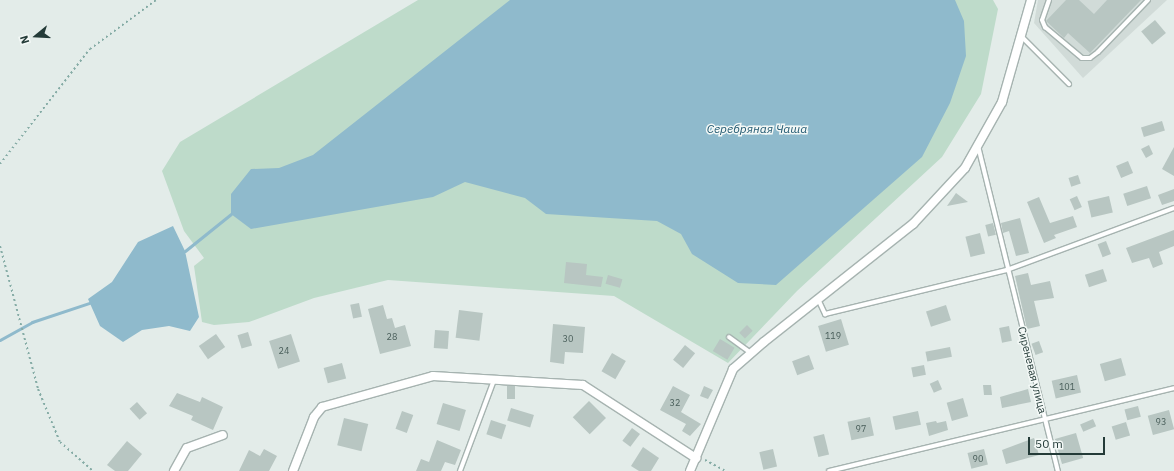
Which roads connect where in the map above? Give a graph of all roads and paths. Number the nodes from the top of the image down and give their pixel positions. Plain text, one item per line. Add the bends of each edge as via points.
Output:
1 (156, 0) edge
2 (1031, 0) edge
3 (1049, 0) edge
4 (1148, 0) edge
5 (1021, 36) junction
6 (1069, 84) dead end
7 (978, 146) junction
8 (0, 164) edge
9 (1174, 208) edge
10 (0, 246) edge
11 (1006, 270) junction
12 (818, 299) junction
13 (729, 337) dead end
14 (751, 353) junction
15 (494, 380) junction
16 (1174, 388) edge
17 (1045, 418) junction
18 (223, 434) dead end
19 (696, 458) junction
20 (93, 471) edge
21 (174, 471) edge
22 (293, 471) edge
23 (460, 471) edge
24 (690, 471) edge
25 (726, 471) edge
26 (829, 471) edge
27 (1058, 471) edge

1 - 8 path via 90,49
2 - 5 street
3 - 4 lane via 1042,20 1045,27 1082,58 1090,58 1098,52
5 - 6 lane
5 - 7 street via 1002,102
7 - 11 lane, Сиреневая улица
7 - 12 street via 940,198 913,224
9 - 11 lane
10 - 20 path via 38,389 60,442
11 - 12 lane via 825,314
11 - 17 lane, Сиреневая улица
12 - 14 street
13 - 14 lane
14 - 19 street via 733,369 726,382
15 - 19 street via 583,385
15 - 22 street via 423,377 322,407 314,417
15 - 23 lane
16 - 17 lane
17 - 26 lane
17 - 27 lane, Сиреневая улица
18 - 21 street via 187,448
19 - 24 street
19 - 25 path via 715,463

